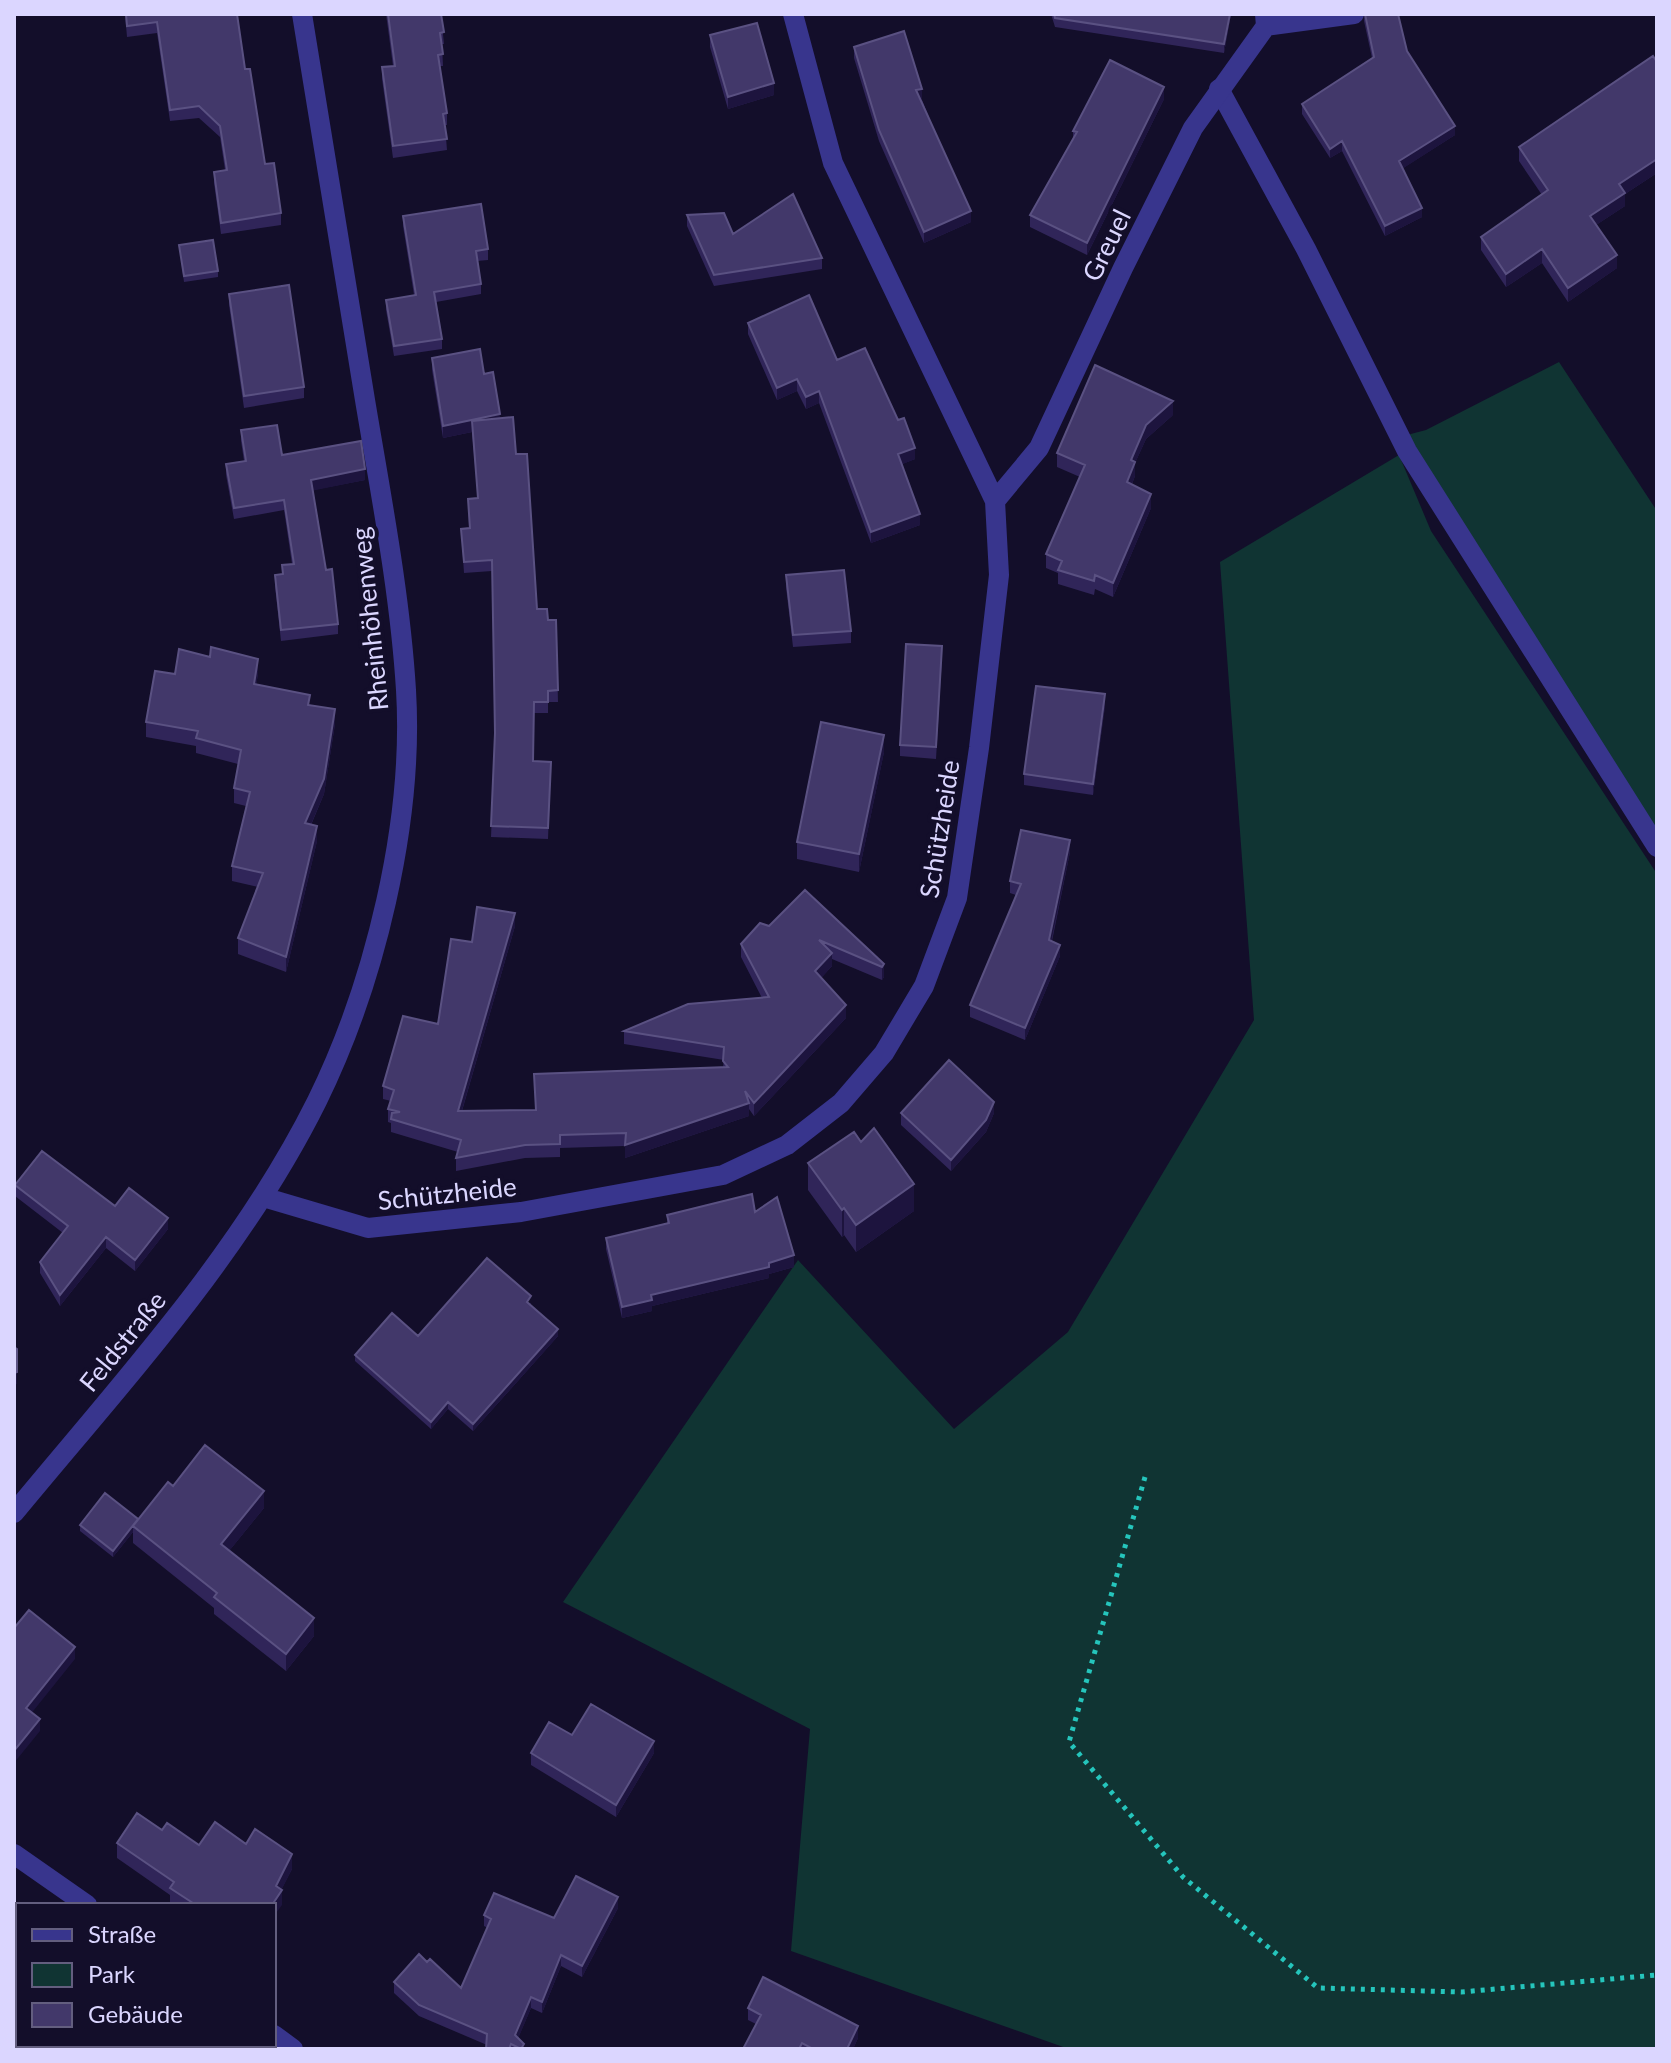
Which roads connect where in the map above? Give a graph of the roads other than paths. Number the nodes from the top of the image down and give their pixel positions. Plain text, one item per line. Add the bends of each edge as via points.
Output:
1 (302, 14) edge
2 (793, 14) edge
3 (1354, 14) edge
4 (1265, 20) edge
5 (1219, 89) junction
6 (995, 501) junction
7 (1657, 847) edge
8 (263, 1197) junction
9 (14, 1513) edge
10 (14, 1854) edge
11 (84, 1903) edge
12 (276, 2036) edge
13 (293, 2049) edge

1 - 8 street, Rheinhöhenweg via 397,594 406,693 405,792 389,887 357,1006 317,1100
2 - 6 street, Schützheide via 833,163
3 - 4 street
4 - 5 street, Greuel
5 - 6 street, Greuel via 1193,128 1039,448
5 - 7 street via 1407,451
6 - 8 street, Schützheide via 999,575 957,898 924,986 884,1053 841,1103 787,1145 723,1175 521,1212 368,1228
8 - 9 street, Feldstraße via 187,1304
10 - 11 street
12 - 13 street

